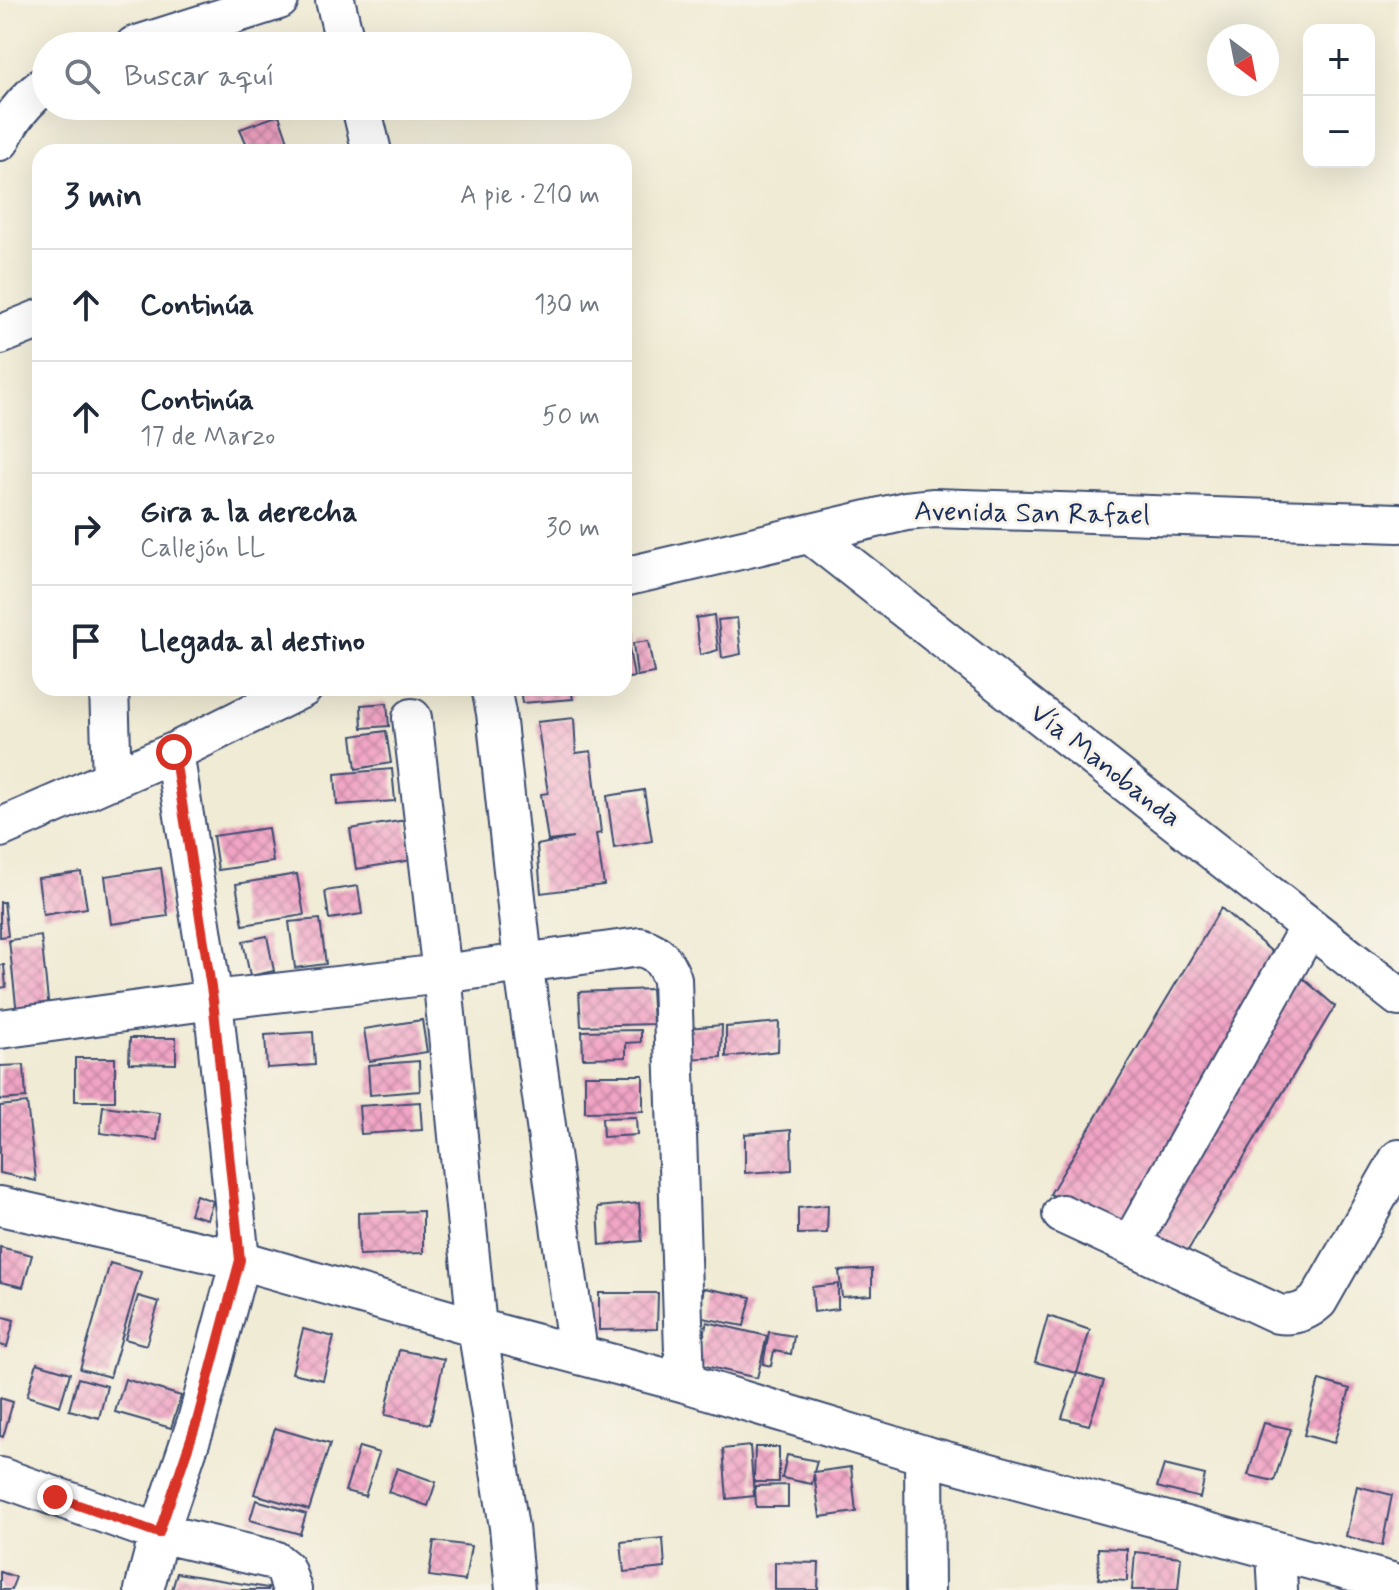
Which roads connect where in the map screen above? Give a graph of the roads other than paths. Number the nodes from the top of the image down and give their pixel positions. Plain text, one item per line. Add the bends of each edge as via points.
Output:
1 (279, 0) edge
2 (335, 0) edge
3 (178, 32) edge
4 (343, 32) edge
5 (32, 95) edge
6 (364, 120) edge
7 (0, 141) edge
8 (370, 144) edge
9 (32, 322) edge
10 (0, 335) edge
11 (1399, 523) edge
12 (811, 535) junction
13 (632, 575) edge
14 (109, 696) edge
15 (287, 696) edge
16 (493, 696) edge
17 (412, 718) dead end
18 (174, 752) junction
19 (112, 780) junction
20 (0, 828) edge
21 (1309, 927) junction
22 (523, 962) junction
23 (442, 974) junction
24 (1399, 997) edge
25 (213, 1000) junction
26 (0, 1029) edge
27 (1399, 1159) edge
28 (0, 1206) edge
29 (1062, 1214) dead end
30 (1130, 1245) junction
31 (240, 1260) junction
32 (477, 1328) junction
33 (578, 1353) junction
34 (685, 1383) junction
35 (924, 1455) junction
36 (0, 1477) edge
37 (159, 1533) junction
38 (1276, 1552) junction
39 (288, 1580) edge
40 (1399, 1584) edge
41 (144, 1590) edge
42 (515, 1590) edge
43 (925, 1590) edge
44 (1278, 1590) edge

1 - 3 street
2 - 4 street
5 - 7 street via 9,120
6 - 8 street
9 - 10 street
11 - 12 street, Avenida San Rafael via 934,508
12 - 13 street, Avenida San Rafael
12 - 21 street, Vía Manobanda
14 - 19 street
15 - 18 street
16 - 22 street
17 - 23 street
18 - 19 street
18 - 25 street
19 - 20 street
21 - 24 street, Vía Manobanda
21 - 30 street
22 - 23 street
22 - 33 street
22 - 34 street via 640,947 654,951 672,979
23 - 25 street
23 - 32 street
25 - 26 street
25 - 31 street
27 - 30 street via 1318,1301 1301,1313 1278,1314
28 - 31 street
29 - 30 street
31 - 32 street
31 - 37 street via 197,1421
32 - 33 street
32 - 42 street
33 - 34 street
34 - 35 street
35 - 38 street
35 - 43 street
36 - 37 street
37 - 39 street via 274,1560
37 - 41 street
38 - 40 street
38 - 44 street

